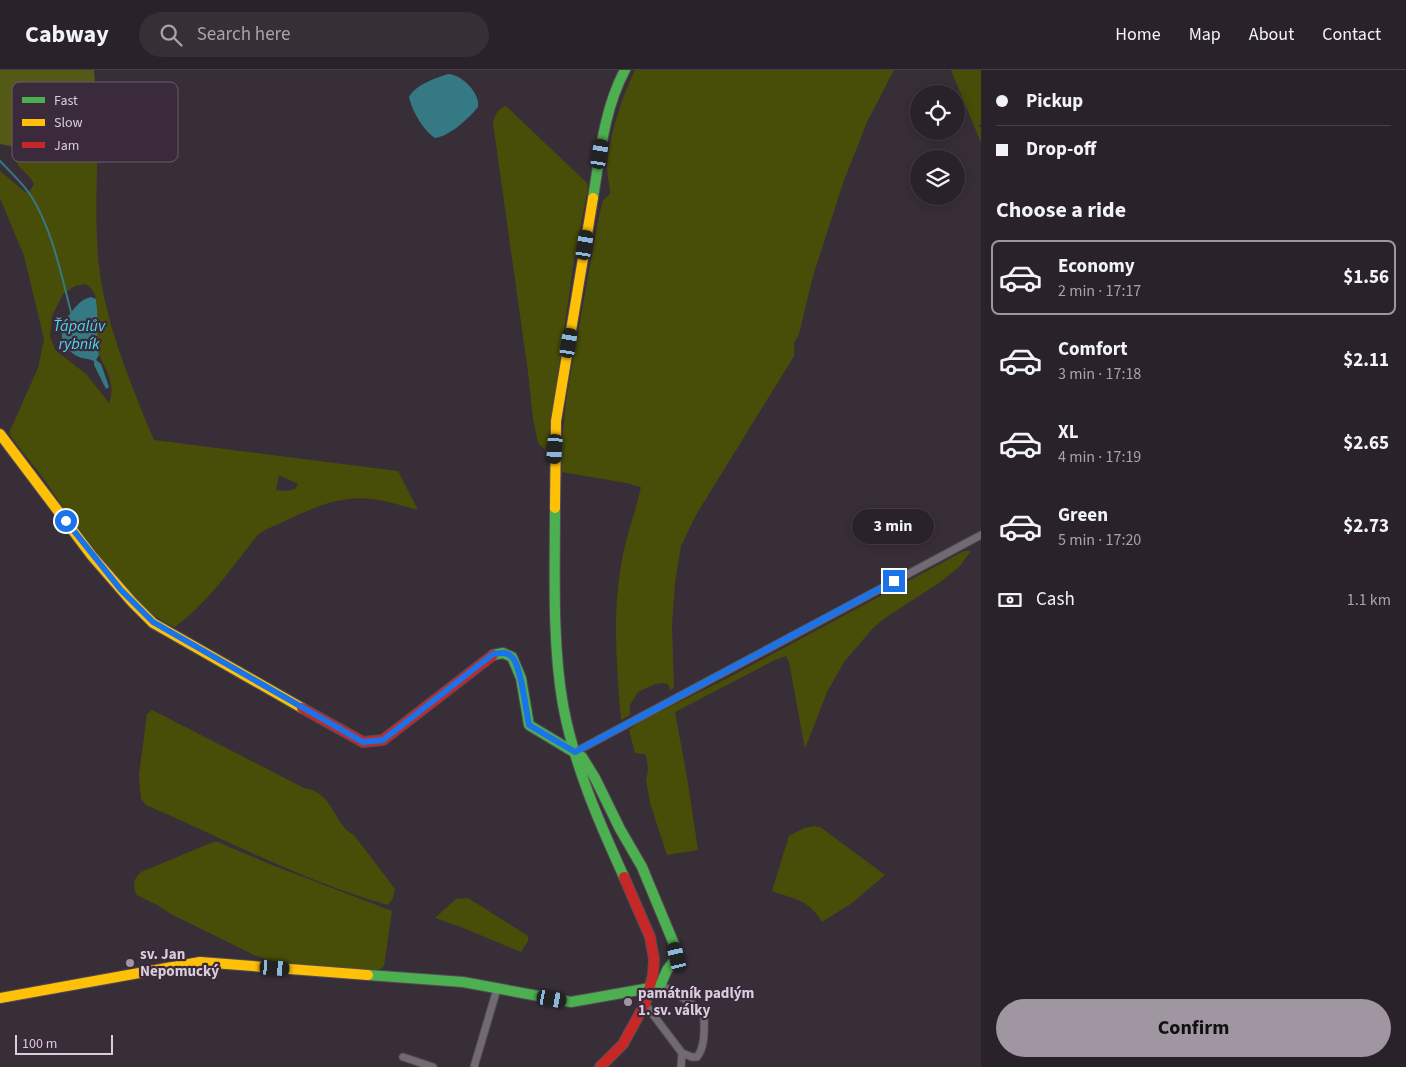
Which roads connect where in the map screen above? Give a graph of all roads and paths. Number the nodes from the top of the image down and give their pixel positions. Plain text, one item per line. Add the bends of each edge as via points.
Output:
1 (625, 70) edge
2 (0, 434) edge
3 (981, 535) edge
4 (575, 752) junction
5 (655, 987) junction
6 (497, 989) junction
7 (0, 998) edge
8 (645, 1004) junction
9 (682, 1053) junction
10 (403, 1057) dead end
11 (433, 1067) edge
12 (474, 1067) edge
13 (600, 1067) edge
14 (681, 1067) edge

1 - 4 street via 609,110 603,138 556,421 557,656 560,694
2 - 4 street via 100,566 153,622 347,734 363,742 383,740 493,654 503,652 512,657 518,668 529,725
3 - 4 street
4 - 5 street via 592,802 650,937
4 - 5 street via 591,771 642,867 674,944 677,957
5 - 6 street via 571,1002
5 - 8 street
5 - 9 street via 672,990 704,1013 700,1053 692,1057
6 - 7 street via 463,982 200,962
6 - 12 street
8 - 9 street
8 - 13 street via 623,1044
9 - 14 street
10 - 11 street

